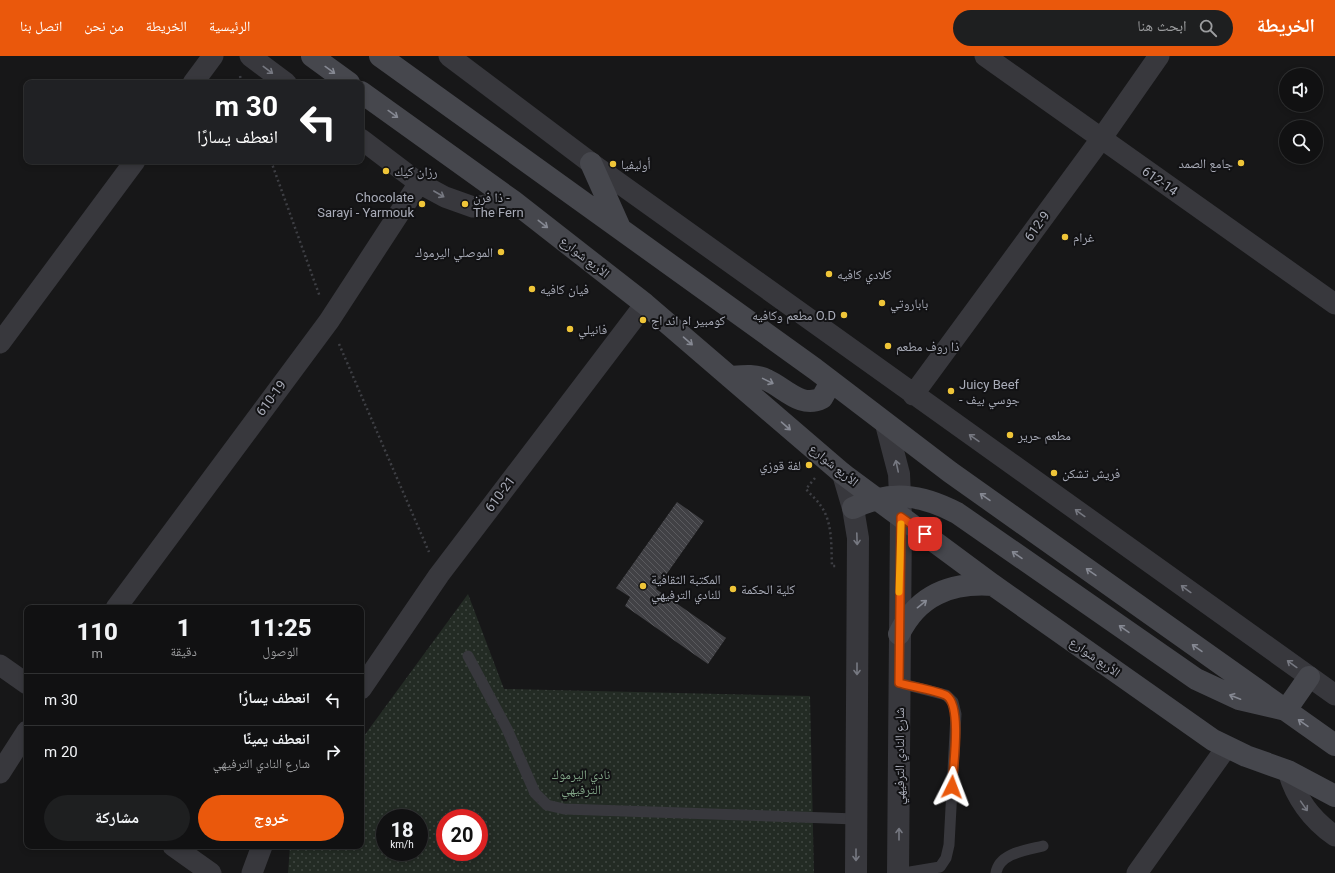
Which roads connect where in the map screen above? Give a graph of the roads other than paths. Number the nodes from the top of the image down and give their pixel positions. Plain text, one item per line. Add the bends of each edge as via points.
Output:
1 (213, 56) edge
2 (250, 56) edge
3 (312, 56) edge
4 (380, 56) edge
5 (985, 56) edge
6 (1159, 56) edge
7 (460, 59) edge
8 (195, 80) edge
9 (282, 80) edge
10 (345, 80) edge
11 (364, 94) edge
12 (1101, 140) junction
13 (364, 141) edge
14 (590, 163) junction
15 (133, 164) edge
16 (419, 183) junction
17 (513, 201) junction
18 (620, 228) junction
19 (645, 304) junction
20 (1335, 304) edge
21 (0, 343) edge
22 (730, 377) junction
23 (832, 382) junction
24 (913, 395) junction
25 (886, 424) junction
26 (843, 474) junction
27 (900, 496) junction
28 (876, 499) junction
29 (853, 508) junction
30 (957, 513) junction
31 (901, 517) junction
32 (938, 543) junction
33 (993, 585) junction
34 (118, 605) edge
35 (899, 634) junction
36 (468, 656) dead end
37 (0, 665) edge
38 (1309, 677) junction
39 (24, 682) edge
40 (899, 683) junction
41 (364, 685) edge
42 (1335, 695) edge
43 (1286, 710) junction
44 (24, 737) edge
45 (1335, 745) edge
46 (1226, 748) junction
47 (1288, 771) junction
48 (0, 773) edge
49 (1335, 796) edge
50 (856, 819) junction
51 (1335, 836) edge
52 (1042, 846) dead end
53 (177, 849) edge
54 (261, 849) edge
55 (211, 873) edge
56 (252, 873) edge
57 (856, 873) edge
58 (898, 873) edge
59 (904, 873) edge
60 (996, 873) edge
61 (1137, 873) edge

1 - 8 street
2 -> 9 street
3 -> 10 main road
4 - 18 main road
5 - 12 street, 612-14
6 - 12 street, 612-9
7 - 14 street
11 -> 17 main road, الأربع شوارع
12 - 20 street, 612-14
12 - 24 street, 612-9
13 - 16 street
14 - 18 main road
14 - 24 street
15 - 21 street
16 -> 17 street via 445,197 473,207
16 - 34 street, 610-19 via 329,321
17 -> 19 main road, الأربع شوارع
18 - 23 main road
19 -> 22 main road, الأربع شوارع
19 - 41 street, 610-21 via 438,575
22 -> 23 main road via 744,375 766,379 802,401 809,402 822,398
22 -> 26 main road, الأربع شوارع
23 - 25 main road
38 -> 24 street
27 -> 25 street, شارع النادي الترفيهي via 899,474
43 -> 25 main road
26 - 28 main road, الأربع شوارع
26 - 29 street
27 - 28 main road
27 - 30 main road via 939,503
27 - 31 street, شارع النادي الترفيهي
28 - 29 main road
28 - 31 main road, الأربع شوارع
29 -> 50 street via 858,538
30 - 32 main road via 944,518 940,523 937,530
43 -> 30 main road via 1239,699 1196,679
31 - 32 main road, الأربع شوارع
31 - 35 street, شارع النادي الترفيهي
32 - 33 main road, الأربع شوارع
35 -> 33 main road via 906,620 930,597 961,585
33 - 46 main road, الأربع شوارع
35 - 40 street, شارع النادي الترفيهي
36 - 50 lane via 507,729 535,793 547,805 564,809
37 - 39 street
38 - 42 street
38 - 43 main road
58 -> 40 street, شارع النادي الترفيهي
40 - 59 lane via 946,695 953,702 956,714 949,845 946,858 940,867
45 -> 43 main road
44 - 48 street
46 - 47 main road, الأربع شوارع
46 - 61 street
47 - 49 main road, الأربع شوارع
47 -> 51 street via 1298,797 1306,809
50 -> 57 street
52 - 60 lane via 1010,854 996,869
53 - 55 street
54 - 56 street

